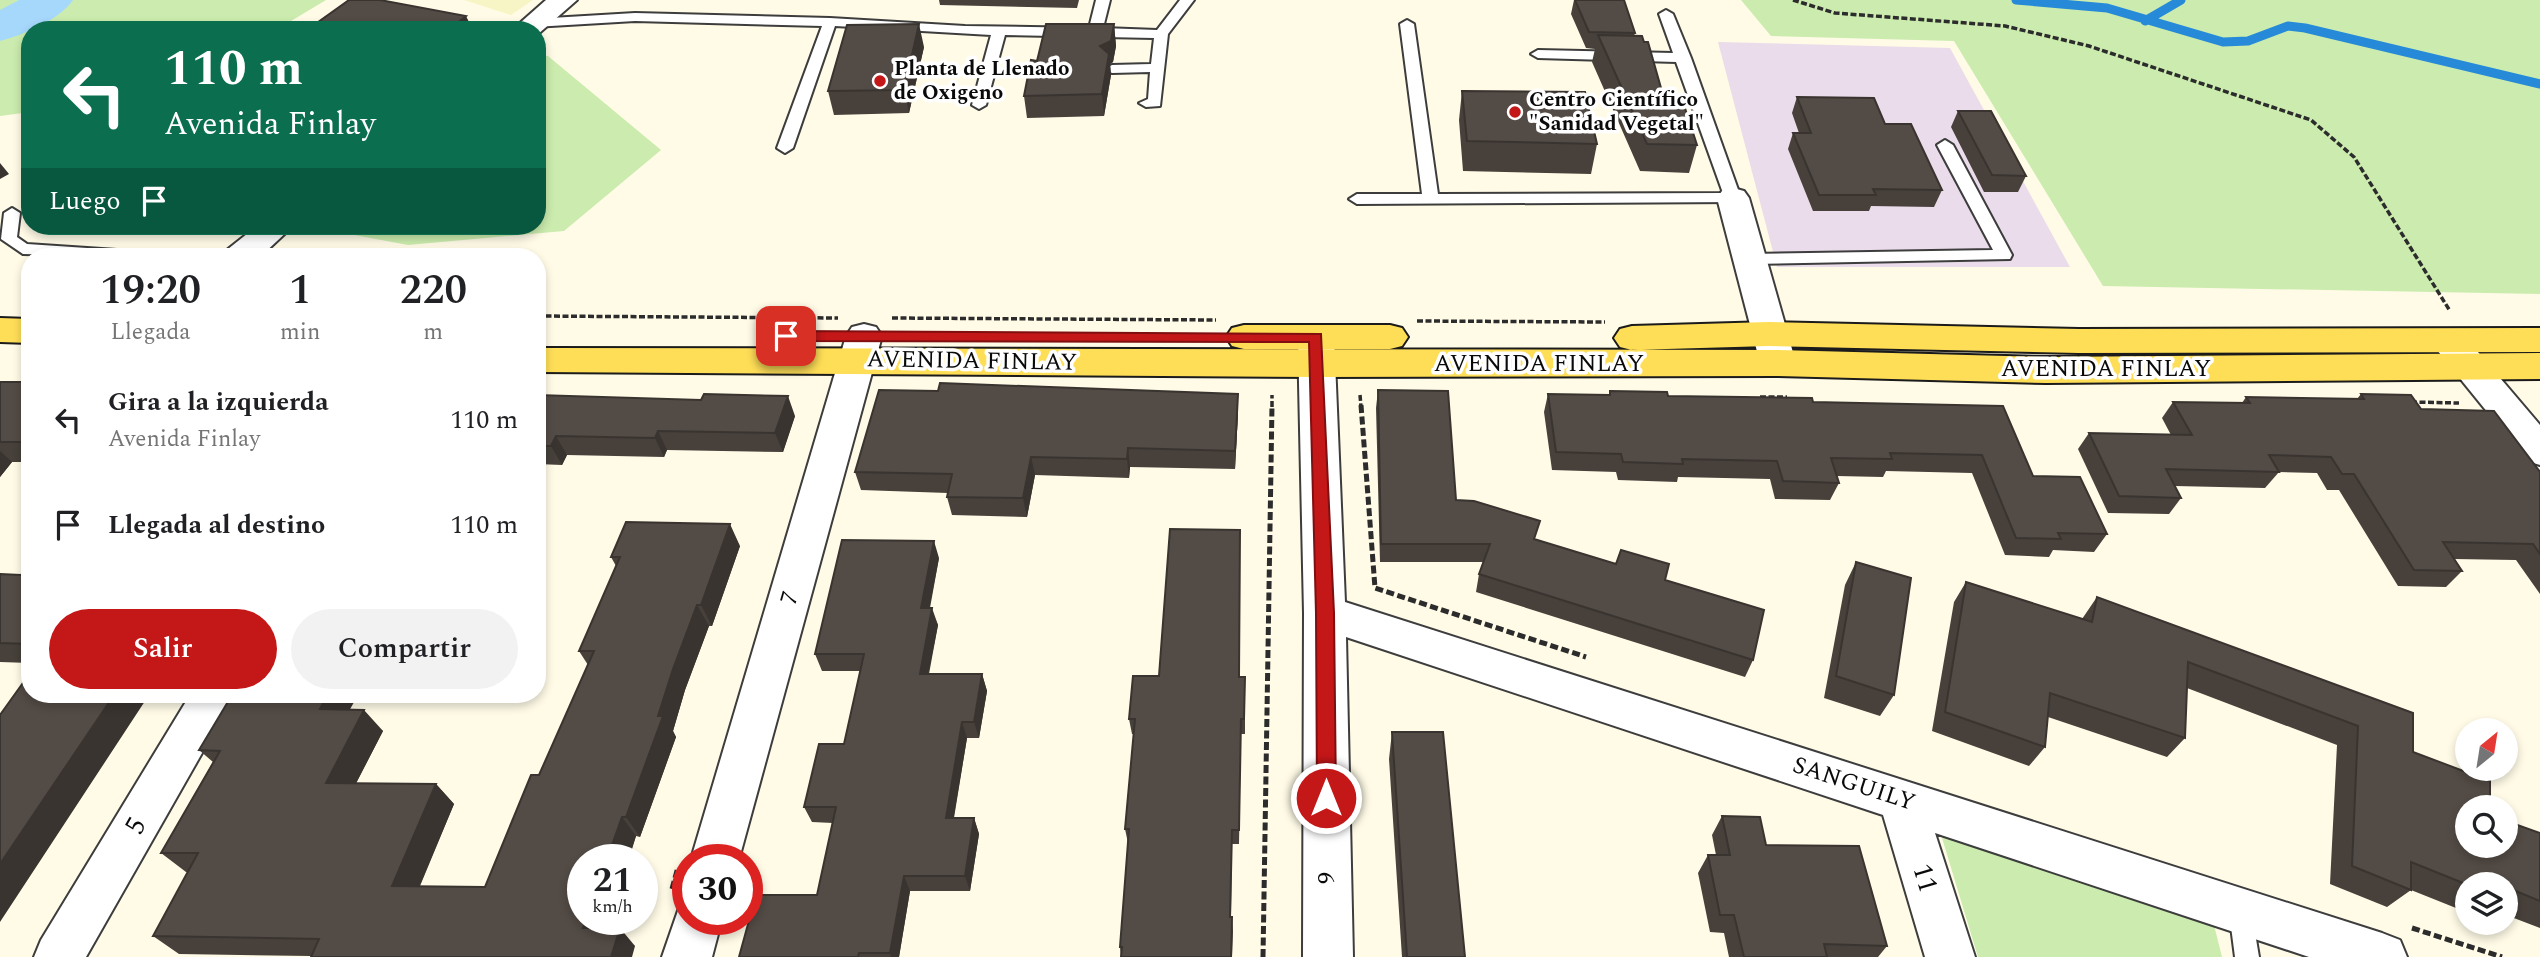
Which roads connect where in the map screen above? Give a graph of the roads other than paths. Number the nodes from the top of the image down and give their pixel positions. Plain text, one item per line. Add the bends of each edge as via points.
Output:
1 (563, 0) edge
2 (1103, 0) edge
3 (1187, 0) edge
4 (1666, 14) dead end
5 (537, 21) edge
6 (831, 22) junction
7 (1407, 24) dead end
8 (546, 25) edge
9 (999, 30) junction
10 (1095, 32) junction
11 (1161, 34) junction
12 (1538, 54) dead end
13 (1684, 58) junction
14 (1158, 68) junction
15 (1112, 69) dead end
16 (1146, 103) dead end
17 (979, 105) dead end
18 (1945, 145) dead end
19 (785, 148) dead end
20 (1733, 198) junction
21 (1357, 199) dead end
22 (1431, 200) junction
23 (12, 213) dead end
24 (266, 235) edge
25 (22, 248) edge
26 (251, 248) edge
27 (1750, 259) junction
28 (2451, 328) junction
29 (0, 330) edge
30 (21, 331) edge
31 (863, 333) junction
32 (546, 335) edge
33 (2540, 340) edge
34 (1773, 349) junction
35 (1317, 351) junction
36 (0, 356) edge
37 (21, 356) edge
38 (546, 359) edge
39 (2540, 366) edge
40 (2472, 368) junction
41 (2540, 451) edge
42 (1325, 613) junction
43 (208, 703) edge
44 (1901, 800) junction
45 (719, 844) edge
46 (2241, 911) junction
47 (693, 935) edge
48 (2396, 942) edge
49 (59, 957) edge
50 (687, 957) edge
51 (1328, 957) edge
52 (1950, 957) edge
53 (2247, 957) edge

1 - 5 street
2 - 10 lane
3 - 11 lane
4 - 13 lane
6 - 8 lane via 635,17
6 - 9 lane
6 - 19 lane
7 - 22 lane
9 - 10 lane
9 - 17 lane
10 - 11 lane
11 - 14 lane
12 - 13 lane
13 - 20 lane
14 - 15 lane
14 - 16 lane via 1155,103
18 - 27 lane via 2004,255
20 - 22 lane
20 - 27 street
21 - 22 lane
23 - 25 lane via 9,239
24 - 26 street
27 - 34 street
28 - 33 main road, AVENIDA FINLAY
28 - 34 main road, AVENIDA FINLAY
28 - 40 street
29 - 30 main road
31 - 32 main road, AVENIDA FINLAY
31 - 35 main road, AVENIDA FINLAY
31 - 38 main road, AVENIDA FINLAY
31 - 45 street, 7
34 - 35 main road, AVENIDA FINLAY
34 - 40 main road, AVENIDA FINLAY via 2046,370
35 - 42 street, 9
36 - 37 main road
39 - 40 main road, AVENIDA FINLAY
40 - 41 street
42 - 44 street, SANGUILY
42 - 51 street, 9
43 - 49 street, 5
44 - 46 street, SANGUILY
44 - 52 street, 11
46 - 48 street, SANGUILY
46 - 53 lane
47 - 50 street

